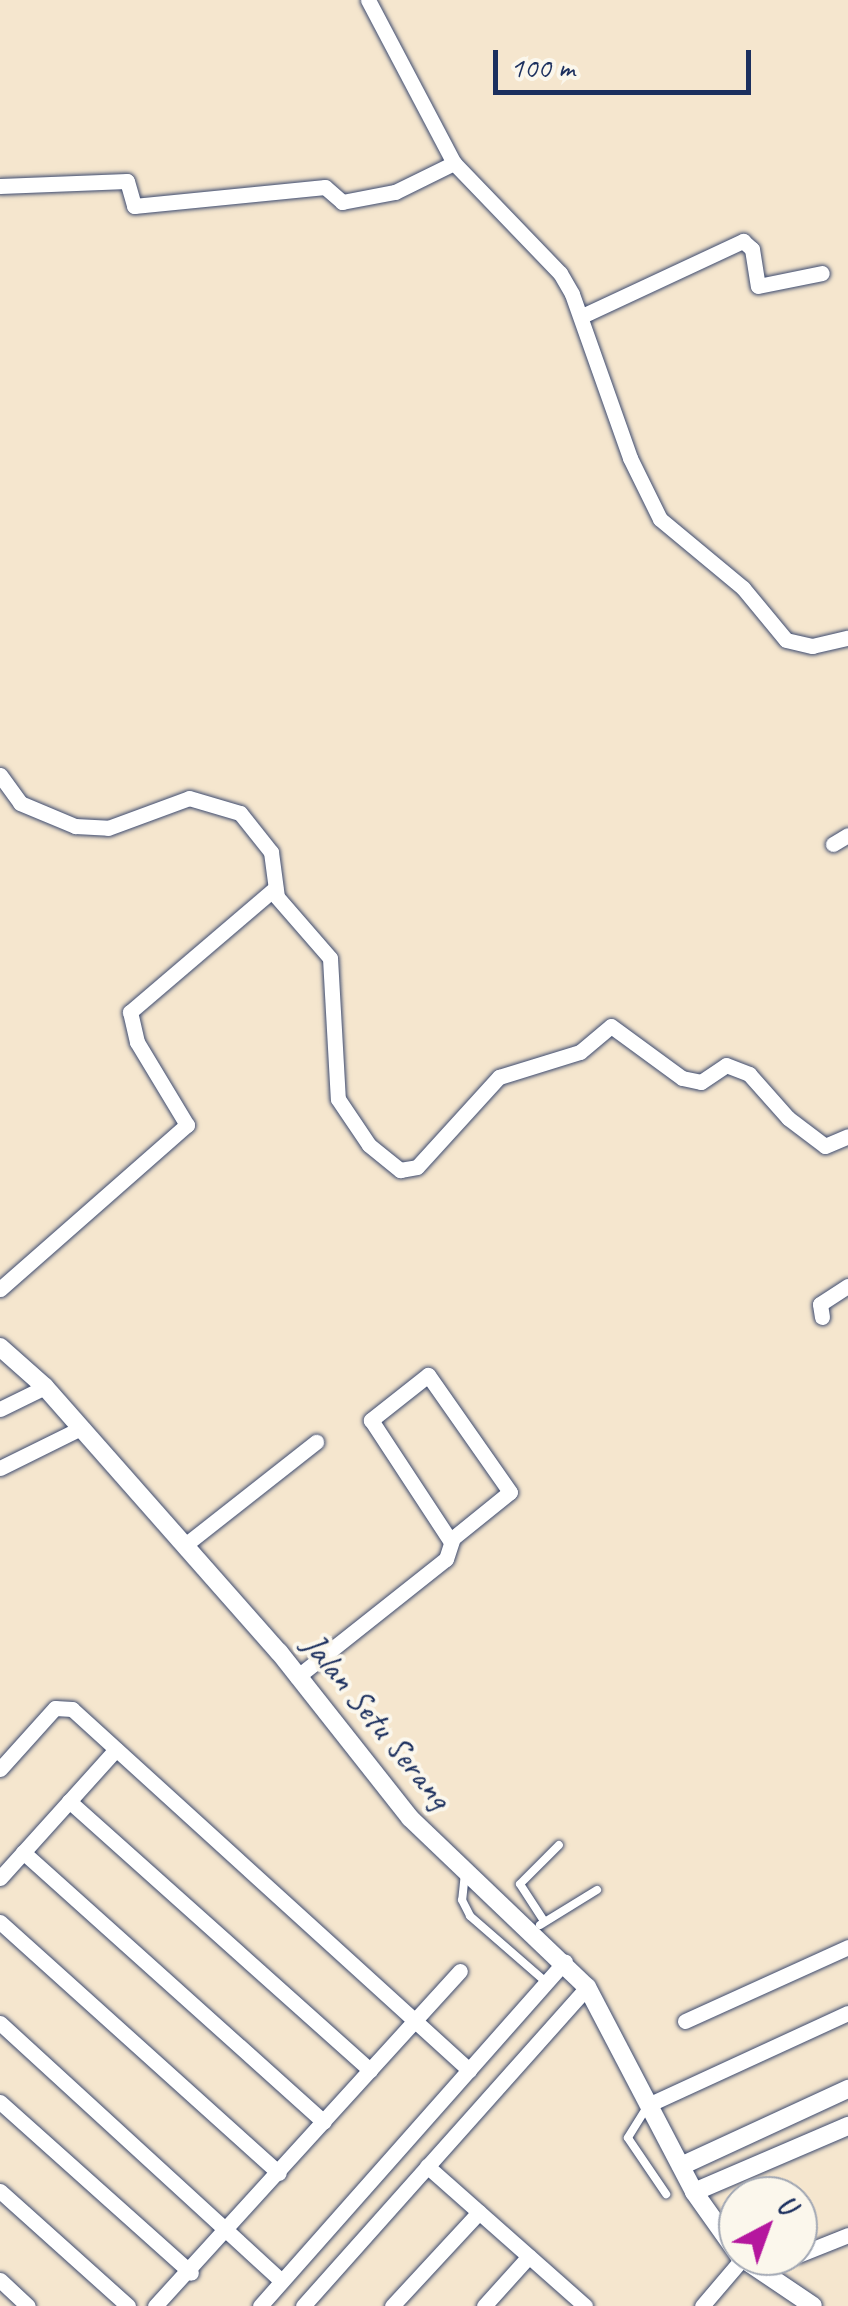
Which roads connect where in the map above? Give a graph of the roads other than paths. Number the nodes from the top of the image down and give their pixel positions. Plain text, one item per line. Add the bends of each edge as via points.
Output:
1 (368, 0) edge
2 (454, 163) junction
3 (0, 186) edge
4 (822, 272) dead end
5 (582, 316) junction
6 (848, 638) edge
7 (0, 775) edge
8 (848, 835) edge
9 (833, 844) dead end
10 (275, 888) junction
11 (848, 1136) edge
12 (848, 1286) edge
13 (0, 1288) edge
14 (822, 1318) dead end
15 (0, 1347) edge
16 (45, 1387) junction
17 (0, 1409) edge
18 (82, 1428) junction
19 (316, 1442) dead end
20 (0, 1468) edge
21 (450, 1542) junction
22 (185, 1544) junction
23 (297, 1676) junction
24 (116, 1750) junction
25 (0, 1769) edge
26 (69, 1801) junction
27 (560, 1845) dead end
28 (23, 1852) junction
29 (465, 1870) junction
30 (0, 1878) edge
31 (597, 1890) dead end
32 (0, 1922) edge
33 (539, 1926) junction
34 (848, 1947) edge
35 (566, 1961) junction
36 (460, 1971) dead end
37 (546, 1982) junction
38 (588, 1987) junction
39 (848, 2012) edge
40 (415, 2020) junction
41 (686, 2021) dead end
42 (0, 2023) edge
43 (370, 2070) junction
44 (470, 2070) junction
45 (848, 2089) edge
46 (0, 2102) edge
47 (650, 2104) junction
48 (427, 2118) junction
49 (324, 2122) junction
50 (848, 2126) edge
51 (452, 2139) junction
52 (427, 2166) junction
53 (681, 2166) junction
54 (279, 2173) junction
55 (0, 2191) edge
56 (694, 2192) junction
57 (666, 2194) dead end
58 (479, 2212) junction
59 (718, 2225) edge
60 (228, 2232) junction
61 (848, 2235) edge
62 (818, 2248) edge
63 (529, 2256) junction
64 (191, 2273) junction
65 (725, 2276) edge
66 (770, 2276) edge
67 (0, 2280) edge
68 (280, 2280) junction
69 (581, 2305) edge
70 (28, 2306) edge
71 (128, 2306) edge
72 (155, 2306) edge
73 (260, 2306) edge
74 (303, 2306) edge
75 (392, 2306) edge
76 (484, 2306) edge
77 (703, 2306) edge
78 (814, 2306) edge

1 - 2 street
2 - 3 street via 395,192 342,202 325,187 134,206 124,180 50,189 28,180
2 - 5 street via 560,272
4 - 5 street via 758,286 752,249 743,240
5 - 6 street via 616,422 660,519 744,588 786,640 812,646
7 - 10 street via 20,803 75,826 108,828 189,798 223,804 265,842
8 - 9 street
10 - 11 street via 330,958 338,1099 369,1145 400,1170 416,1167 499,1077 580,1052 611,1026 682,1078 701,1082 726,1066 749,1074 788,1118 825,1146
10 - 13 street via 130,1012 137,1042 187,1125
12 - 14 street via 820,1304
15 - 16 street, Jalan Setu Serang
16 - 17 street
16 - 18 street, Jalan Setu Serang
18 - 20 street
18 - 22 street, Jalan Setu Serang
19 - 22 street
21 - 21 street via 371,1420 428,1375 510,1492
21 - 23 street via 446,1559
22 - 23 street, Jalan Setu Serang
23 - 29 street, Jalan Setu Serang via 366,1770
24 - 25 street via 63,1706
24 - 26 street
24 - 40 street
26 - 28 street
26 - 43 street
27 - 33 lane via 520,1884
28 - 30 street
28 - 49 street
29 - 33 street, Jalan Setu Serang
29 - 37 lane via 462,1900 470,1916
31 - 33 lane
32 - 54 street
33 - 35 street, Jalan Setu Serang
34 - 41 street
35 - 37 street
35 - 38 street, Jalan Setu Serang
36 - 40 street
37 - 44 street
38 - 47 street, Jalan Setu Serang
38 - 51 street
39 - 47 street
40 - 43 street
40 - 44 street
42 - 60 street
43 - 49 street
44 - 48 street
45 - 53 street
46 - 64 street
47 - 53 street, Jalan Setu Serang
47 - 57 lane via 628,2138
48 - 51 street
48 - 68 street
49 - 54 street
50 - 56 street
51 - 52 street
52 - 58 street
52 - 74 street
53 - 56 street, Jalan Setu Serang
54 - 60 street
55 - 71 street
56 - 59 street, Jalan Setu Serang
58 - 63 street
58 - 75 street
60 - 64 street
60 - 68 street
61 - 62 street
63 - 69 street
63 - 76 street
64 - 72 street
65 - 77 street
66 - 78 street, Jalan Setu Serang
67 - 70 street
68 - 73 street

